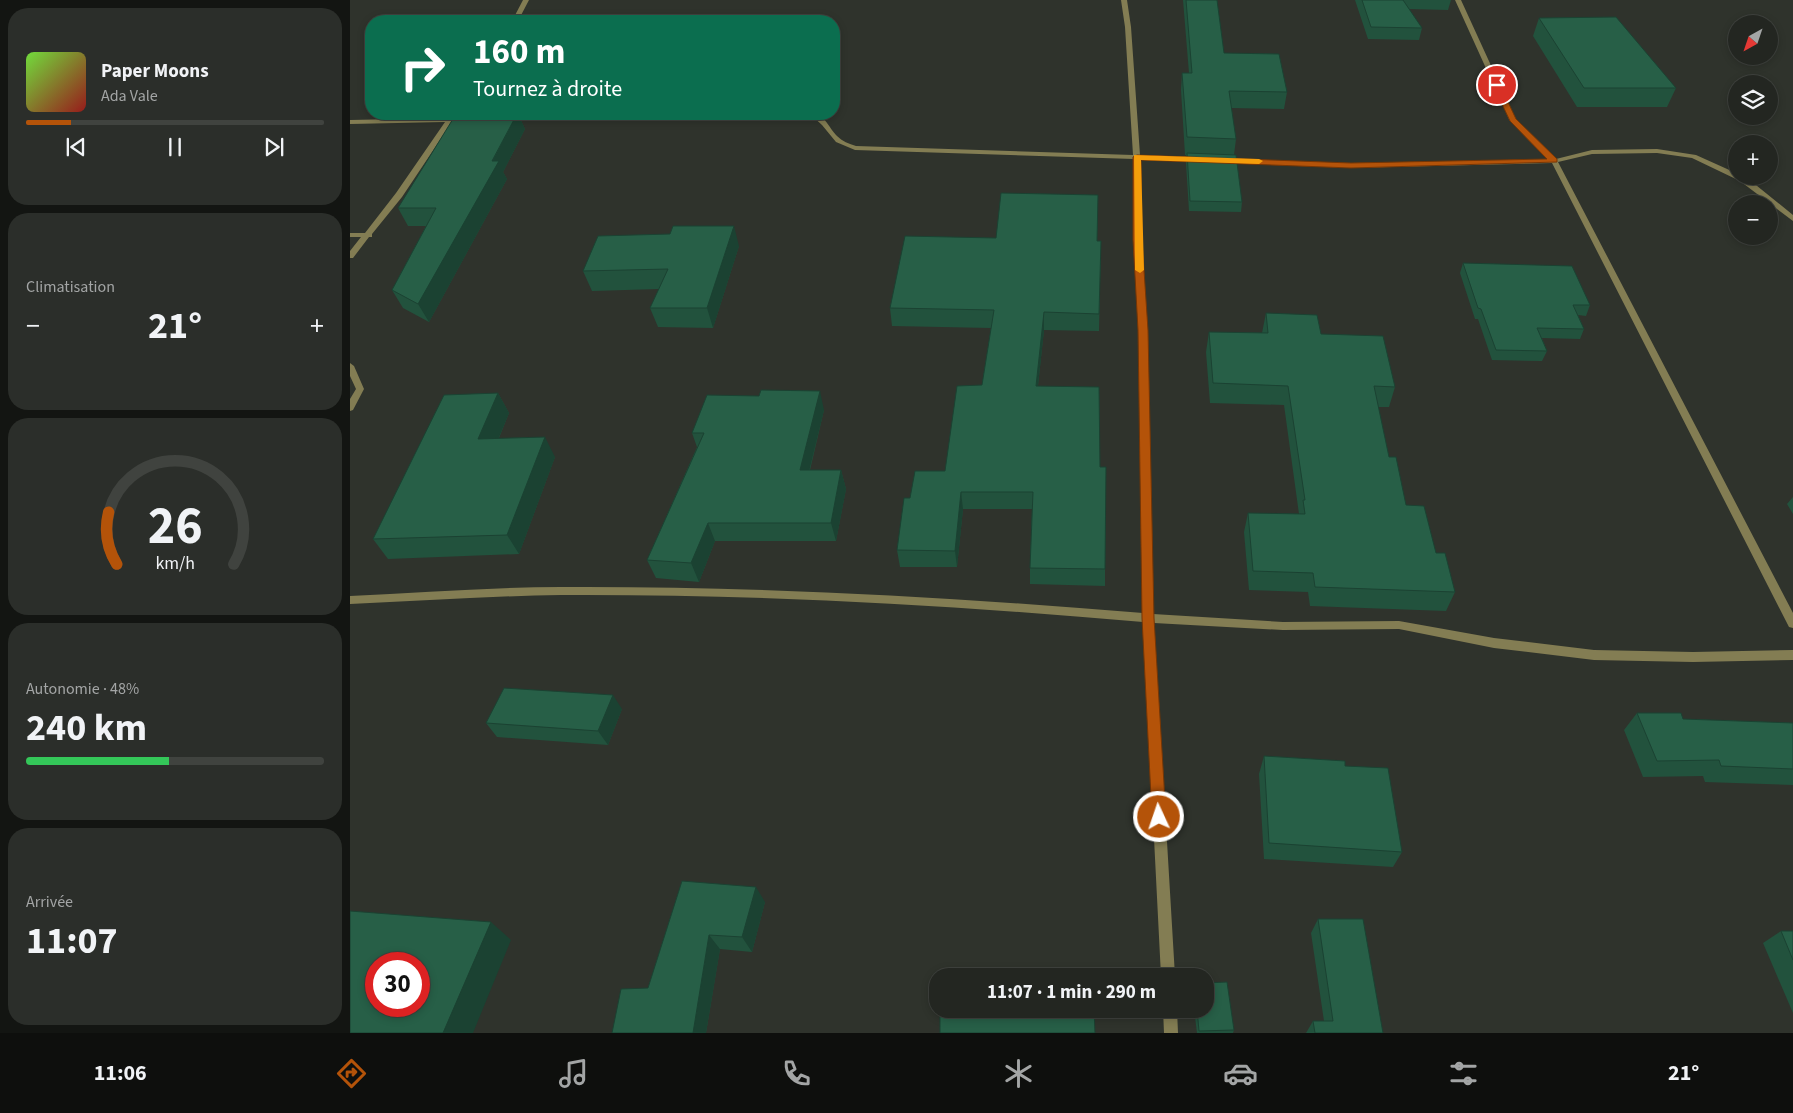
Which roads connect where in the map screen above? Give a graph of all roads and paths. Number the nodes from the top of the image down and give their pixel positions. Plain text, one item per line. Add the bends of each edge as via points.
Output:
1 (526, 0) edge
2 (1124, 0) edge
3 (1458, 0) edge
4 (518, 15) edge
5 (391, 120) edge
6 (450, 120) edge
7 (821, 120) edge
8 (350, 122) edge
9 (1137, 157) junction
10 (1207, 160) edge
11 (1217, 160) edge
12 (1554, 161) junction
13 (1793, 219) edge
14 (369, 234) junction
15 (350, 235) edge
16 (350, 256) edge
17 (350, 366) edge
18 (350, 408) edge
19 (350, 600) edge
20 (1148, 618) junction
21 (1793, 624) edge
22 (1793, 655) edge
23 (1168, 968) edge
24 (1170, 1018) edge
25 (1171, 1033) edge

1 - 4 street
2 - 9 street
3 - 12 street via 1512,120
5 - 8 street
6 - 14 street
7 - 9 street via 833,138 854,148
9 - 10 street
9 - 20 street
11 - 12 street via 1351,166
12 - 13 street via 1592,152 1657,151 1694,156 1743,179
12 - 21 street
14 - 15 street
14 - 16 street
17 - 18 street via 360,389
19 - 20 street via 560,591 757,594 997,605
20 - 22 street via 1282,626 1399,624 1494,643 1594,654 1693,657
20 - 23 street
24 - 25 street

